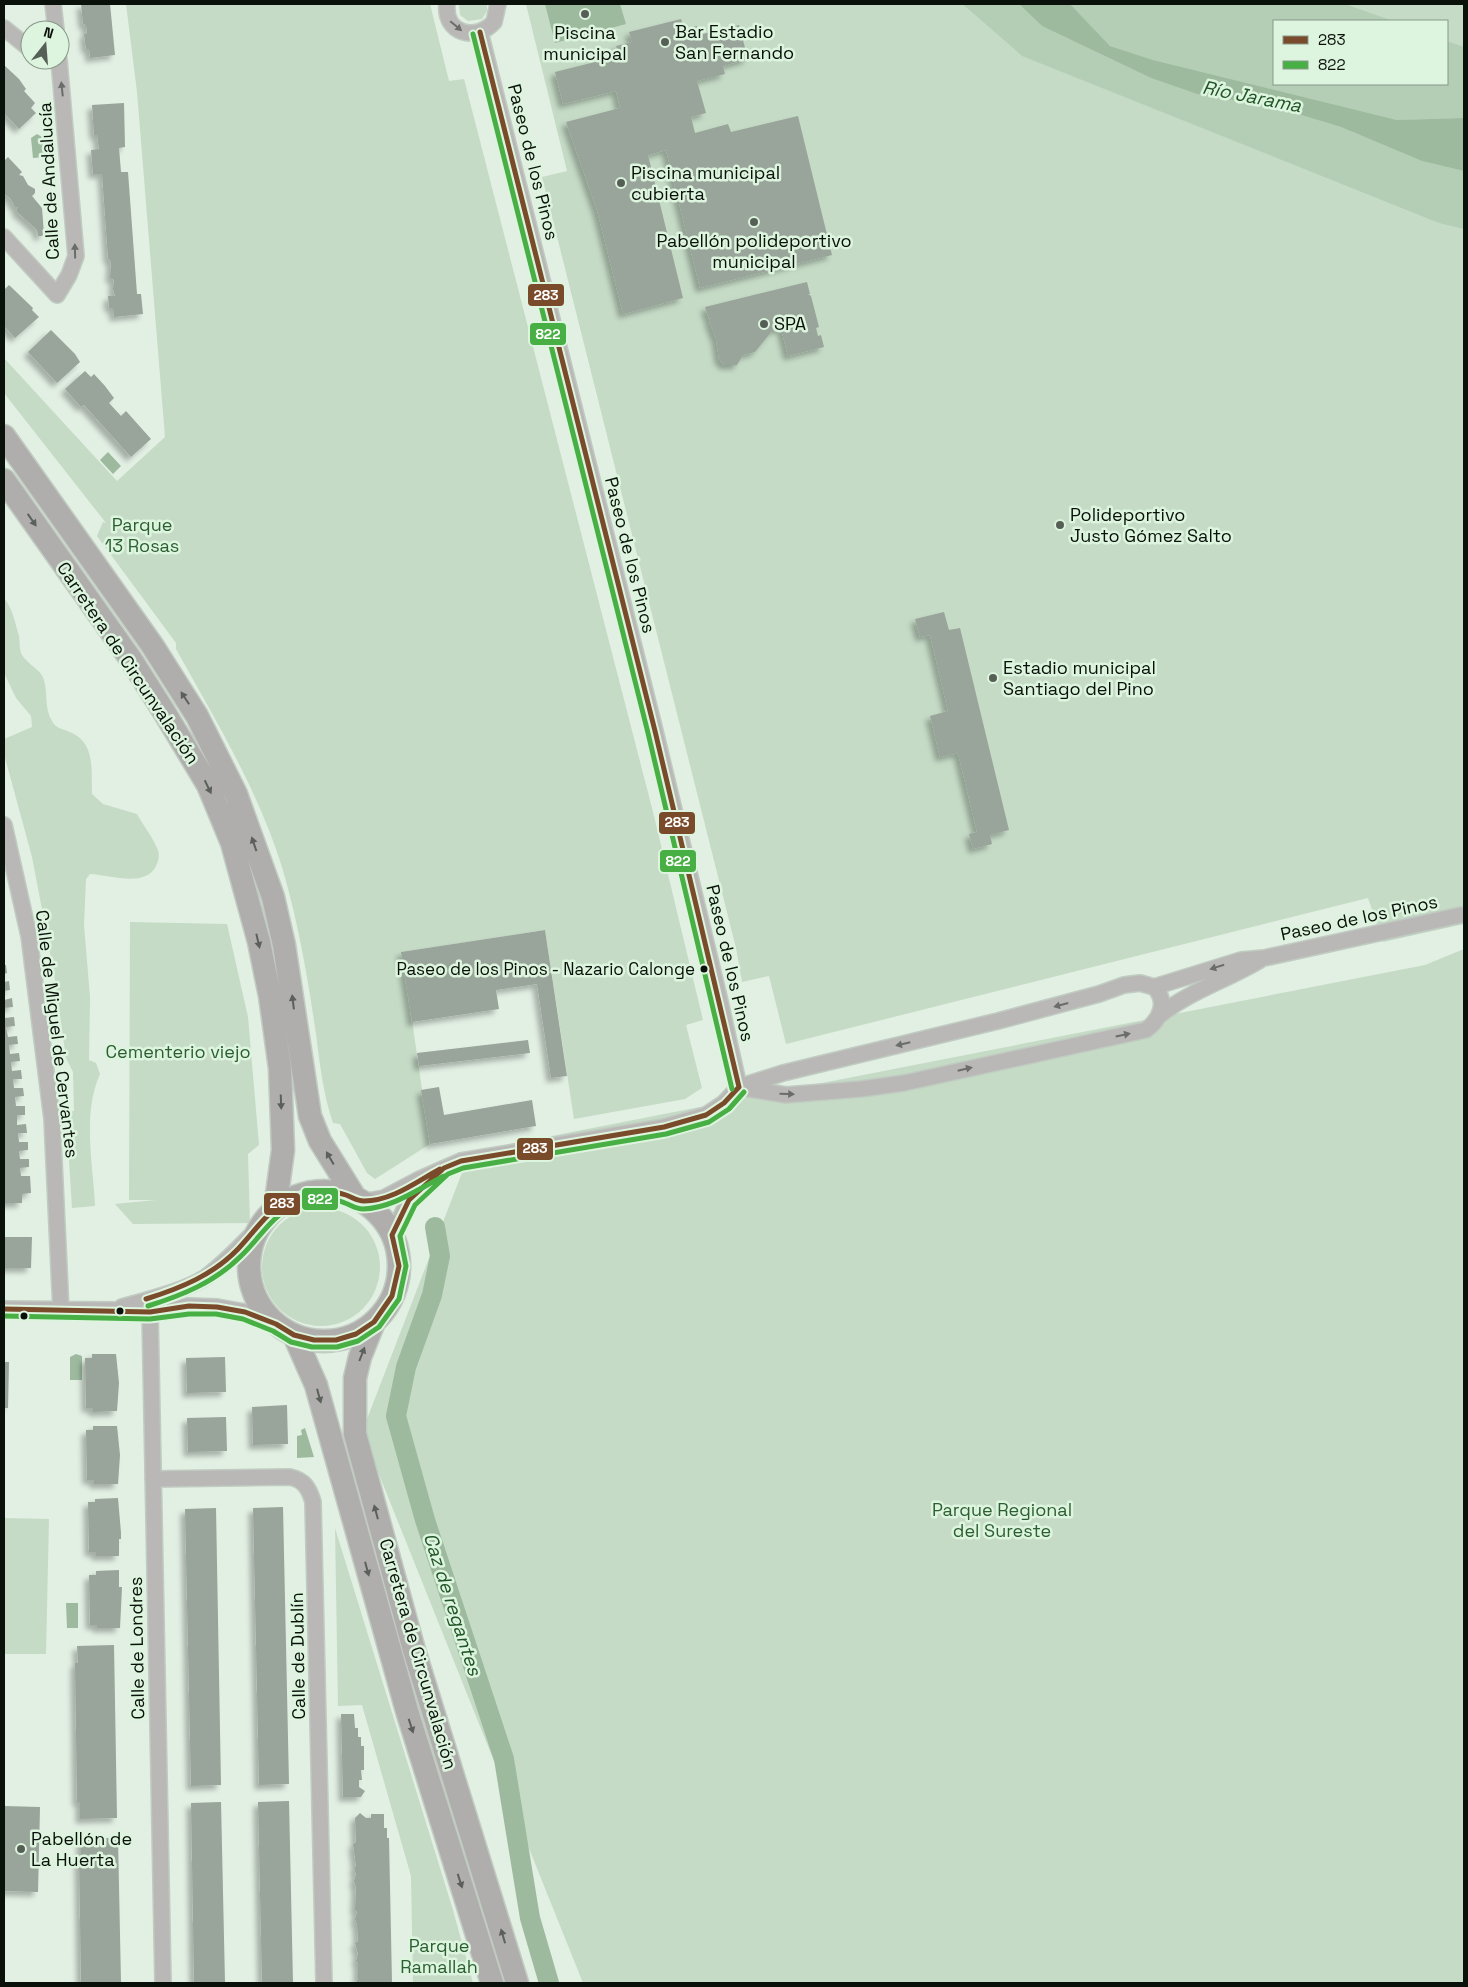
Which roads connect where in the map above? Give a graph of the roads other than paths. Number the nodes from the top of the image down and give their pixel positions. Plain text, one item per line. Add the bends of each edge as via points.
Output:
1 (53, 4) edge
2 (447, 4) edge
3 (498, 4) edge
4 (55, 20) edge
5 (4, 28) edge
6 (480, 32) junction
7 (20, 40) edge
8 (60, 70) edge
9 (4, 237) edge
10 (4, 436) edge
11 (4, 480) edge
12 (4, 825) edge
13 (1461, 915) dead end
14 (1264, 958) junction
15 (1154, 986) junction
16 (1159, 1016) junction
17 (739, 1087) junction
18 (444, 1168) junction
19 (359, 1200) junction
20 (275, 1209) junction
21 (260, 1226) junction
22 (392, 1235) junction
23 (4, 1309) edge
24 (113, 1310) junction
25 (61, 1311) junction
26 (150, 1312) junction
27 (374, 1322) junction
28 (285, 1329) junction
29 (153, 1479) junction
30 (162, 1983) edge
31 (324, 1983) edge
32 (492, 1983) edge
33 (517, 1983) edge

1 - 4 street
2 -> 6 street via 454,27 471,34
3 - 6 street via 494,22
5 - 7 street
6 - 17 street, Paseo de los Pinos via 660,750
9 -> 8 street, Calle de Andalucía via 57,295 76,256
19 -> 10 main road, Carretera de Circunvalación via 320,1141 310,1116 284,944 272,897 232,786 198,716 152,645
11 -> 20 main road, Carretera de Circunvalación via 130,658 167,717 208,785 232,844 259,942 280,1068 283,1150
12 - 25 street, Calle de Miguel de Cervantes via 29,936 52,1119
13 - 14 street, Paseo de los Pinos
14 -> 15 street, Paseo de los Pinos via 1242,960
14 - 16 street, Paseo de los Pinos via 1183,998
15 - 16 street via 1162,1002
15 -> 17 street, Paseo de los Pinos via 1124,984 998,1022 783,1073
17 -> 16 street, Paseo de los Pinos via 786,1095 861,1090 904,1083 1146,1030
17 - 18 street, Paseo de los Pinos via 706,1115 664,1127 461,1161
18 - 19 street, Paseo de los Pinos via 384,1198
18 - 22 street, Paseo de los Pinos via 409,1200
19 - 20 main road via 326,1191 290,1199
19 - 22 main road via 379,1216
20 - 21 main road
21 - 24 street via 204,1278
21 - 28 main road via 249,1255 251,1286 261,1306
22 - 27 main road via 398,1258 397,1281 385,1310
23 - 25 street
24 - 25 street
24 - 26 street
26 - 28 street via 217,1306 245,1312
26 - 29 street, Calle de Londres
27 - 28 main road via 356,1334 336,1340 314,1340
33 -> 27 main road, Carretera de Circunvalación via 414,1650 355,1434 355,1378
28 -> 32 main road, Carretera de Circunvalación via 316,1385 406,1711
29 - 30 street, Calle de Londres
29 - 31 street, Calle de Dublín via 290,1476 300,1479 310,1490 313,1502

